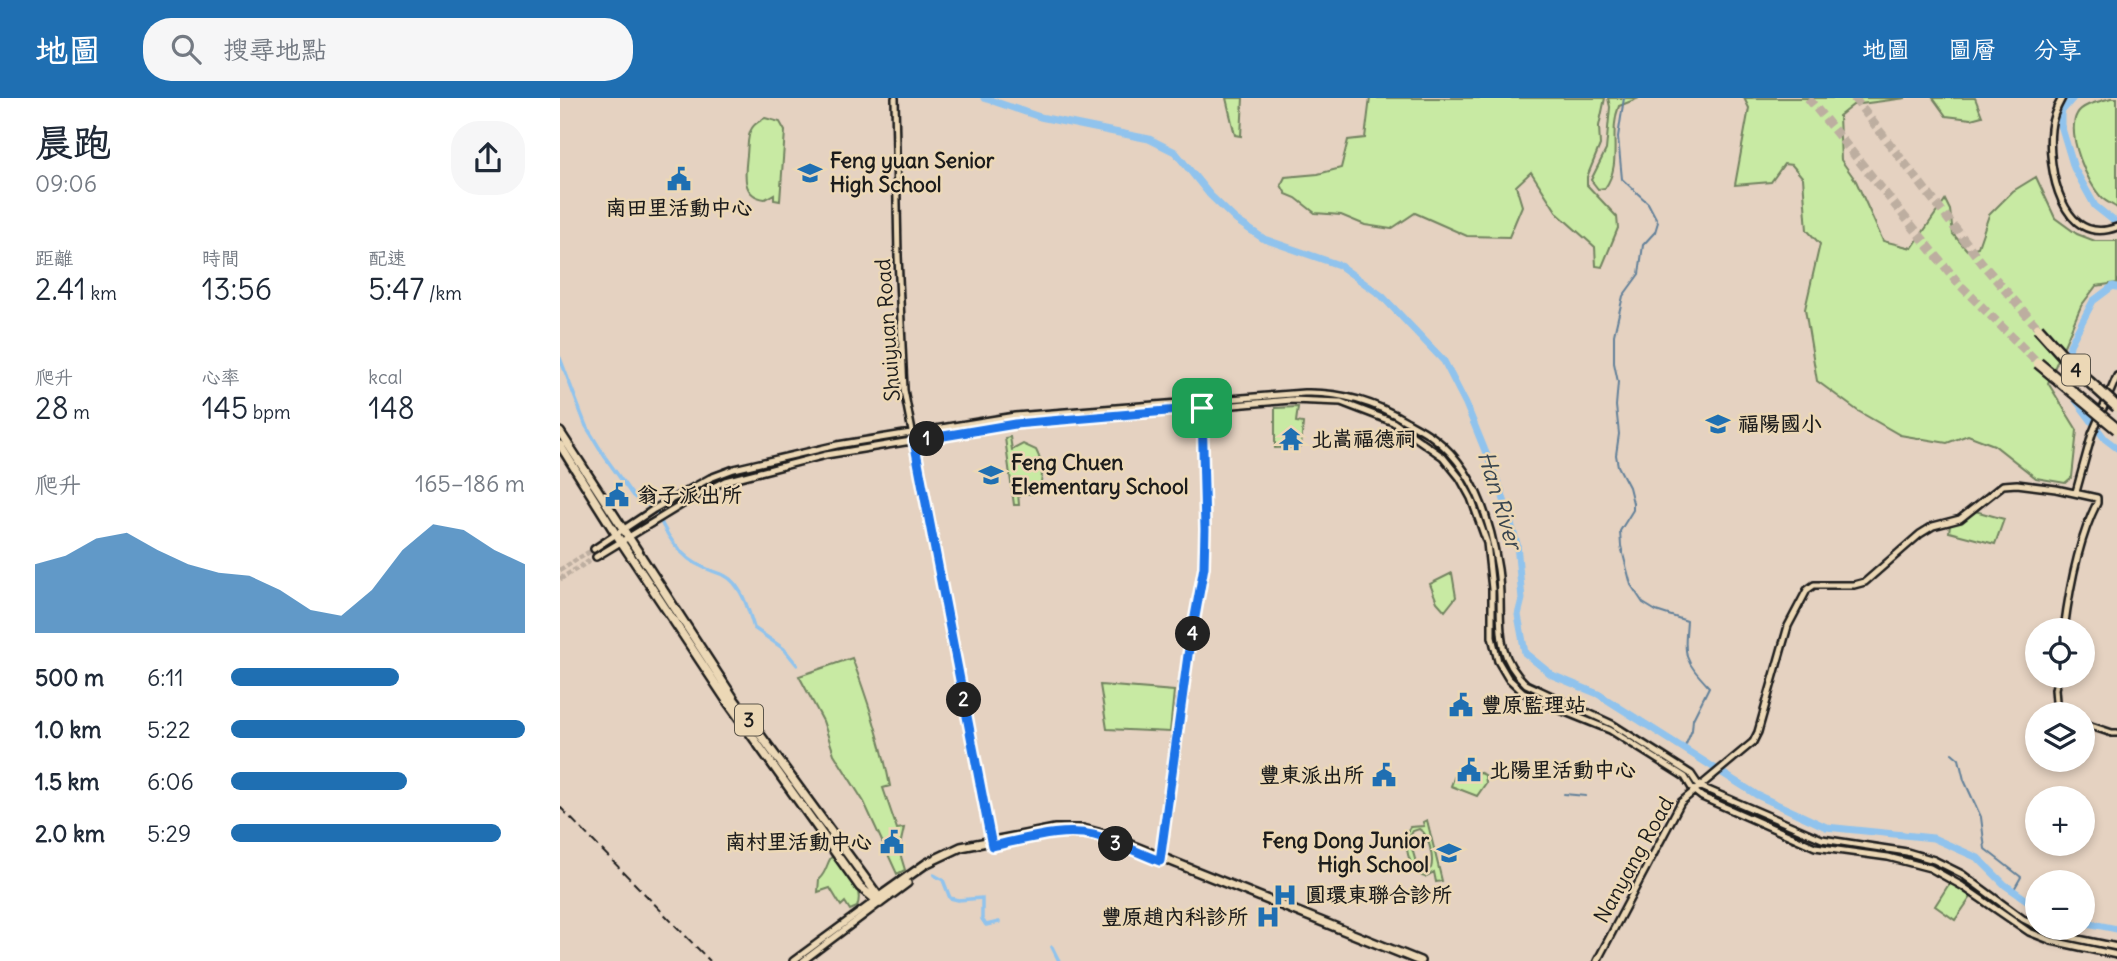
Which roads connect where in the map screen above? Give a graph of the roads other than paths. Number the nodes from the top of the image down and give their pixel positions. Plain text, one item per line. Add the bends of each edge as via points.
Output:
1 (895, 98) edge
2 (2062, 98) edge
3 (2117, 227) edge
4 (2038, 328) tunnel mouth
5 (2038, 363) tunnel mouth
6 (2117, 376) edge
7 (1201, 404) junction
8 (2117, 407) edge
9 (1095, 410) junction
10 (1095, 418) junction
11 (2117, 429) edge
12 (560, 432) edge
13 (913, 433) junction
14 (914, 441) junction
15 (560, 445) edge
16 (2076, 492) junction
17 (623, 528) junction
18 (621, 537) junction
19 (594, 549) tunnel mouth
20 (596, 557) tunnel mouth
21 (2067, 618) edge
22 (2095, 728) edge
23 (2117, 733) edge
24 (1696, 788) junction
25 (991, 844) junction
26 (1160, 859) junction
27 (878, 901) junction
28 (2025, 918) edge
29 (2083, 940) edge
30 (2117, 947) edge
31 (2117, 955) edge
32 (793, 961) edge
33 (803, 961) edge
34 (1408, 961) edge
35 (1420, 961) edge
36 (1597, 961) edge

1 - 13 street, Shuiyuan Road via 904,390
2 - 3 street via 2050,130 2054,184 2083,226 2098,232
4 - 8 highway, 4, bridge
5 - 11 highway, 4, bridge
6 - 16 street via 2090,441
7 - 9 street
7 - 10 street
7 - 24 street via 1328,400 1393,422 1427,443 1460,478 1482,525 1490,565 1494,646 1507,678 1538,701 1610,730
7 - 26 street via 1204,567
9 - 10 street
9 - 13 street via 1015,416
10 - 14 street via 1015,424
12 - 17 main road, 3
13 - 14 street, Shuiyuan Road
13 - 17 street via 837,445 725,472
14 - 18 street via 826,455 725,481
14 - 25 street, Shuiyuan Road
15 - 18 main road, 3
16 - 21 street via 2094,497 2098,503
16 - 24 street, Nanyang Road via 2003,485 1960,519 1920,534 1865,582 1807,590 1788,626 1758,732 1748,747
17 - 18 main road, 3
18 - 19 street
18 - 20 street
18 - 27 main road, 3
22 - 23 street
24 - 28 street via 1822,839 1934,860
24 - 31 street via 1738,813 1815,847 1930,869 2029,932
24 - 36 street, Nanyang Road via 1681,802
25 - 26 main road via 1083,834
25 - 27 main road via 949,856
26 - 34 main road
26 - 35 main road
27 - 32 street
27 - 33 street
29 - 30 street

